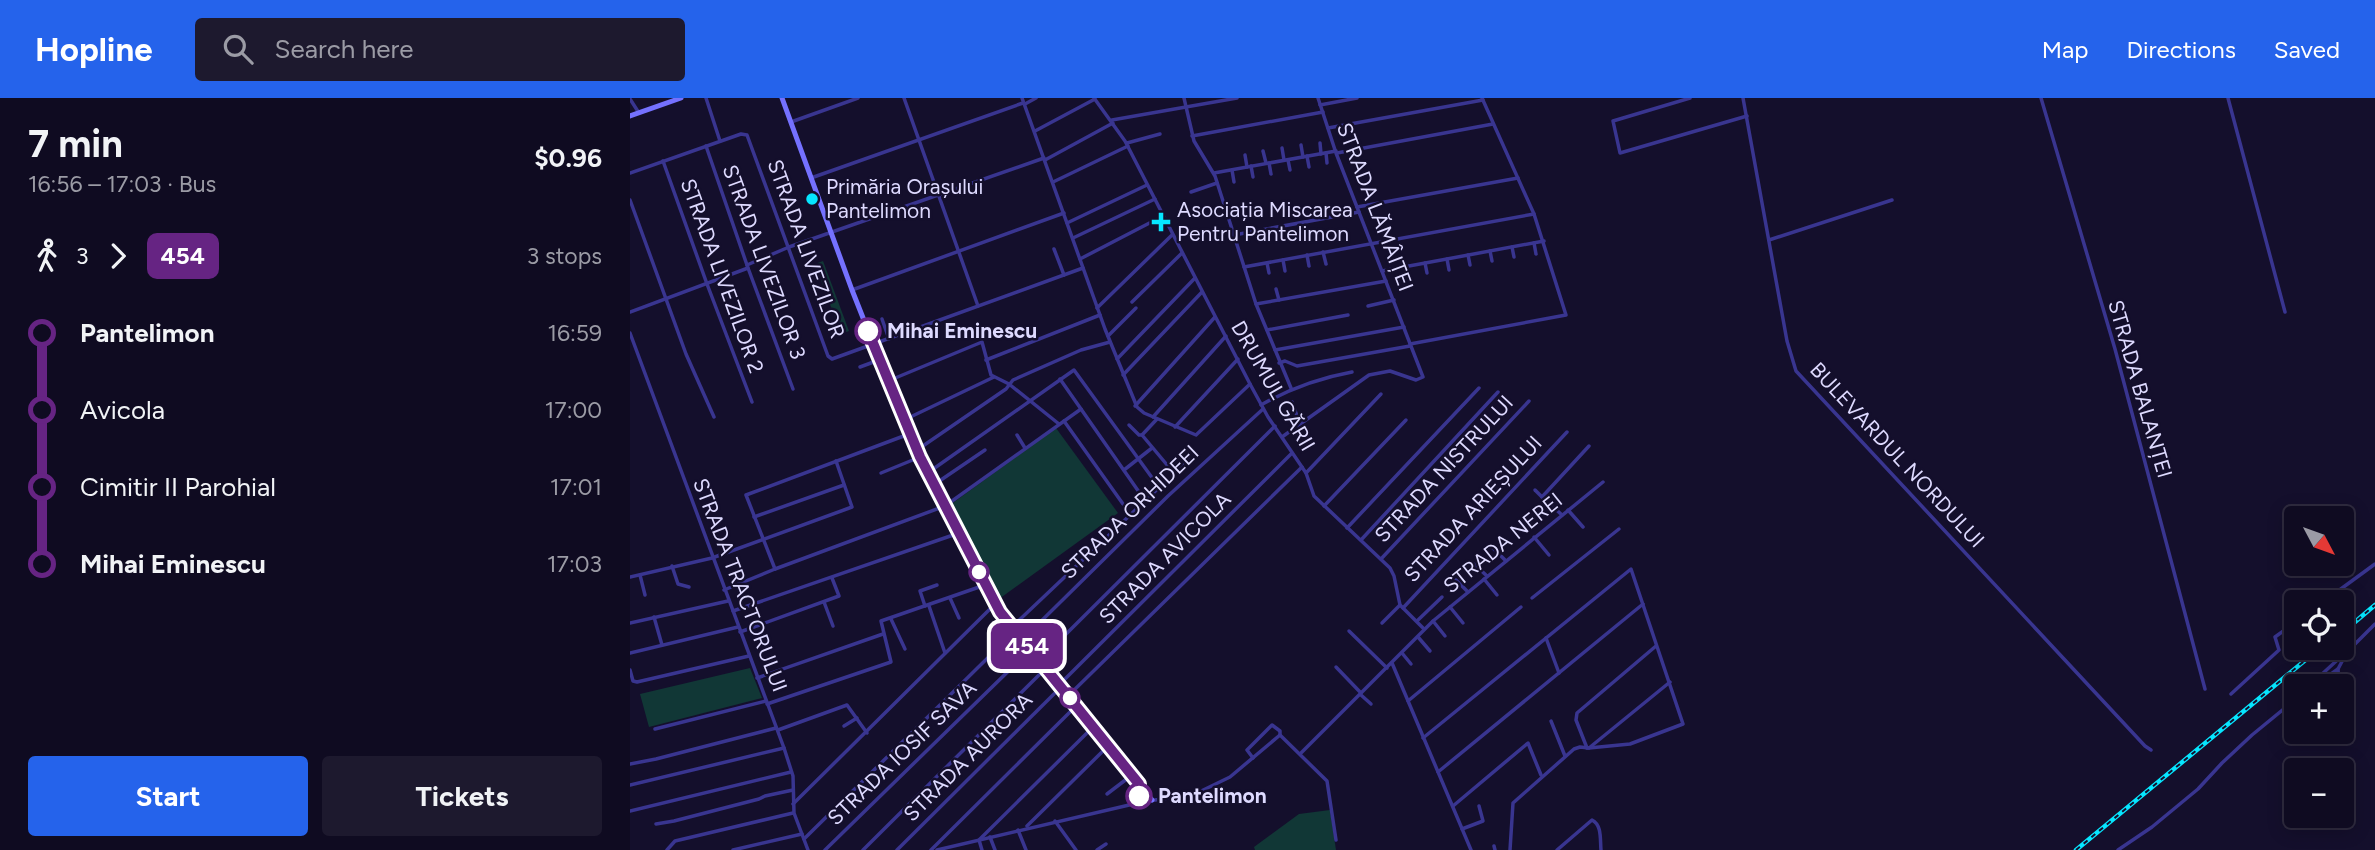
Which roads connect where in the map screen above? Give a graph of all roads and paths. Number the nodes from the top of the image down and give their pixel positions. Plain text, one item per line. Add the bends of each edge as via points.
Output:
1 (641, 98) edge
2 (681, 98) edge
3 (706, 98) edge
4 (782, 98) edge
5 (858, 98) edge
6 (904, 98) edge
7 (1036, 98) edge
8 (1184, 98) edge
9 (1237, 98) edge
10 (1318, 98) edge
11 (1357, 98) edge
12 (1690, 98) edge
13 (1744, 98) edge
14 (2041, 98) edge
15 (2228, 98) edge
16 (630, 99) edge
17 (1094, 99) edge
18 (1482, 99) edge
19 (1024, 102) edge
20 (635, 103) junction
21 (1320, 105) junction
22 (1185, 106) junction
23 (1323, 112) junction
24 (639, 113) junction
25 (630, 116) edge
26 (1747, 116) junction
27 (791, 122) junction
28 (1112, 122) junction
29 (1493, 124) junction
30 (1328, 128) junction
31 (1035, 131) junction
32 (1160, 134) dead end
33 (1192, 136) junction
34 (919, 139) junction
35 (720, 141) junction
36 (1320, 143) dead end
37 (1127, 145) junction
38 (1301, 145) dead end
39 (706, 146) junction
40 (1282, 148) dead end
41 (1263, 151) dead end
42 (1336, 152) junction
43 (1324, 153) junction
44 (1245, 155) dead end
45 (1305, 157) junction
46 (1044, 159) junction
47 (1286, 160) junction
48 (663, 162) junction
49 (1267, 163) junction
50 (1327, 163) dead end
51 (1249, 167) junction
52 (1309, 167) dead end
53 (1232, 170) junction
54 (1290, 170) dead end
55 (630, 173) edge
56 (1213, 173) junction
57 (1271, 174) dead end
58 (1253, 177) dead end
59 (811, 178) junction
60 (1518, 178) junction
61 (1053, 182) junction
62 (1234, 182) dead end
63 (1217, 183) junction
64 (1148, 185) junction
65 (1191, 192) dead end
66 (939, 196) junction
67 (1155, 199) junction
68 (630, 200) edge
69 (1892, 201) dead end
70 (1358, 209) junction
71 (1064, 214) junction
72 (1534, 214) junction
73 (1163, 216) junction
74 (1067, 223) junction
75 (831, 233) junction
76 (1172, 234) junction
77 (1234, 235) junction
78 (1073, 238) junction
79 (1769, 240) junction
80 (1544, 241) junction
81 (1372, 243) junction
82 (1534, 243) junction
83 (789, 247) junction
84 (1512, 247) junction
85 (1054, 249) dead end
86 (958, 251) junction
87 (1490, 251) junction
88 (1323, 252) junction
89 (1182, 253) junction
90 (1536, 254) dead end
91 (1307, 255) junction
92 (1468, 255) junction
93 (1514, 257) dead end
94 (1080, 259) junction
95 (1447, 259) junction
96 (1283, 260) junction
97 (1492, 261) dead end
98 (1267, 262) junction
99 (1425, 263) junction
100 (1326, 264) dead end
101 (1470, 265) dead end
102 (1309, 266) dead end
103 (747, 267) junction
104 (1244, 267) junction
105 (1083, 268) junction
106 (1449, 270) dead end
107 (1285, 271) dead end
108 (1382, 271) junction
109 (1269, 273) dead end
110 (1427, 274) dead end
111 (1064, 275) junction
112 (1195, 278) junction
113 (1386, 281) junction
114 (707, 284) junction
115 (1276, 289) dead end
116 (852, 290) junction
117 (1202, 292) junction
118 (666, 299) junction
119 (1279, 300) junction
120 (1394, 300) junction
121 (1132, 302) dead end
122 (1256, 304) junction
123 (978, 306) junction
124 (1368, 306) dead end
125 (1097, 308) junction
126 (1136, 308) dead end
127 (630, 312) edge
128 (2285, 312) dead end
129 (1100, 315) junction
130 (1348, 315) dead end
131 (1216, 317) junction
132 (882, 319) dead end
133 (1404, 327) junction
134 (1267, 330) junction
135 (630, 333) edge
136 (1226, 336) junction
137 (889, 339) junction
138 (1109, 339) junction
139 (873, 345) junction
140 (1410, 345) junction
141 (1275, 350) junction
142 (1116, 359) junction
143 (1238, 359) junction
144 (879, 360) junction
145 (986, 360) junction
146 (1279, 363) junction
147 (860, 368) dead end
148 (1352, 372) dead end
149 (1123, 375) junction
150 (994, 377) junction
151 (1060, 379) junction
152 (888, 381) junction
153 (1009, 384) junction
154 (1250, 384) junction
155 (793, 388) dead end
156 (1291, 388) junction
157 (1479, 388) dead end
158 (1498, 392) dead end
159 (1381, 394) dead end
160 (1030, 401) junction
161 (1529, 401) dead end
162 (752, 402) dead end
163 (1292, 402) dead end
164 (1135, 406) junction
165 (1262, 407) junction
166 (1081, 409) junction
167 (714, 417) dead end
168 (1155, 418) junction
169 (904, 420) junction
170 (1406, 420) dead end
171 (1061, 422) junction
172 (1300, 424) junction
173 (1129, 425) dead end
174 (1275, 426) junction
175 (1175, 427) junction
176 (1567, 432) dead end
177 (909, 434) junction
178 (1017, 435) dead end
179 (1142, 435) junction
180 (1282, 437) junction
181 (1589, 446) dead end
182 (1152, 448) junction
183 (1025, 449) junction
184 (917, 450) junction
185 (985, 450) dead end
186 (1292, 453) junction
187 (920, 457) junction
188 (1138, 459) junction
189 (1188, 459) dead end
190 (836, 461) junction
191 (1302, 467) junction
192 (1124, 470) junction
193 (881, 473) dead end
194 (928, 473) junction
195 (1306, 473) junction
196 (1153, 479) dead end
197 (1166, 481) dead end
198 (1603, 482) dead end
199 (844, 485) junction
200 (933, 485) junction
201 (1535, 490) dead end
202 (1139, 492) dead end
203 (1542, 496) junction
204 (1124, 504) dead end
205 (945, 506) junction
206 (1324, 506) junction
207 (1568, 510) junction
208 (1562, 515) junction
209 (754, 517) junction
210 (1123, 522) junction
211 (1347, 527) junction
212 (1583, 527) dead end
213 (1619, 529) dead end
214 (1131, 531) junction
215 (959, 533) junction
216 (1534, 537) junction
217 (762, 539) junction
218 (1361, 540) junction
219 (1490, 545) dead end
220 (1549, 555) dead end
221 (712, 558) junction
222 (1381, 559) junction
223 (1506, 561) junction
224 (1474, 564) dead end
225 (2375, 564) edge
226 (672, 566) junction
227 (775, 569) junction
228 (640, 575) junction
229 (630, 577) edge
230 (832, 578) junction
231 (1485, 578) junction
232 (1456, 580) dead end
233 (937, 585) dead end
234 (986, 585) junction
235 (689, 587) dead end
236 (724, 590) junction
237 (2339, 590) edge
238 (1468, 592) junction
239 (645, 595) dead end
240 (1497, 595) dead end
241 (1442, 597) dead end
242 (950, 598) junction
243 (1532, 598) dead end
244 (728, 601) junction
245 (824, 602) junction
246 (995, 604) junction
247 (1643, 604) junction
248 (927, 606) junction
249 (1401, 606) junction
250 (1450, 607) junction
251 (1521, 607) dead end
252 (733, 611) junction
253 (654, 617) junction
254 (891, 618) junction
255 (959, 618) dead end
256 (1417, 621) junction
257 (1433, 621) junction
258 (630, 623) edge
259 (1382, 623) dead end
260 (1463, 623) dead end
261 (2375, 624) edge
262 (833, 626) dead end
263 (1013, 629) junction
264 (1424, 629) junction
265 (739, 630) junction
266 (1349, 631) dead end
267 (2284, 631) edge
268 (883, 634) junction
269 (1445, 636) dead end
270 (1418, 637) junction
271 (1545, 638) junction
272 (1022, 640) junction
273 (662, 645) junction
274 (2354, 645) edge
275 (1657, 646) junction
276 (905, 649) dead end
277 (1030, 650) junction
278 (1430, 651) dead end
279 (630, 653) edge
280 (1402, 653) junction
281 (945, 654) junction
282 (749, 656) junction
283 (2339, 660) edge
284 (2343, 660) edge
285 (1040, 661) junction
286 (1392, 663) junction
287 (1412, 664) dead end
288 (1336, 667) dead end
289 (1046, 668) junction
290 (1387, 668) junction
291 (2338, 669) junction
292 (630, 670) edge
293 (1559, 673) junction
294 (2324, 674) edge
295 (2330, 674) edge
296 (2338, 674) edge
297 (757, 678) junction
298 (632, 679) edge
299 (1670, 682) junction
300 (1060, 686) junction
301 (2205, 689) dead end
302 (1362, 694) junction
303 (2231, 694) dead end
304 (1068, 696) junction
305 (1408, 701) junction
306 (767, 703) junction
307 (1371, 704) dead end
308 (1076, 706) junction
309 (2284, 708) edge
310 (857, 718) junction
311 (1551, 721) dead end
312 (845, 726) dead end
313 (1093, 727) junction
314 (655, 729) dead end
315 (777, 729) junction
316 (867, 733) junction
317 (1280, 735) junction
318 (1535, 737) dead end
319 (1423, 738) junction
320 (1528, 743) junction
321 (1108, 746) junction
322 (784, 748) junction
323 (1588, 748) junction
324 (2151, 750) dead end
325 (1301, 753) junction
326 (1565, 756) junction
327 (1253, 759) junction
328 (630, 764) edge
329 (792, 772) junction
330 (1438, 772) junction
331 (1132, 775) junction
332 (1541, 775) junction
333 (1139, 784) junction
334 (630, 785) edge
335 (793, 790) junction
336 (1107, 794) dead end
337 (1152, 800) junction
338 (1142, 802) junction
339 (793, 804) junction
340 (1453, 806) junction
341 (1479, 806) dead end
342 (630, 811) edge
343 (794, 813) junction
344 (1055, 821) junction
345 (656, 824) dead end
346 (1026, 827) junction
347 (1462, 829) junction
348 (1018, 830) junction
349 (803, 836) junction
350 (990, 837) junction
351 (1336, 839) dead end
352 (979, 840) junction
353 (1106, 844) dead end
354 (668, 850) edge
355 (733, 850) edge
356 (808, 850) edge
357 (825, 850) edge
358 (863, 850) edge
359 (897, 850) edge
360 (932, 850) edge
361 (937, 850) edge
362 (982, 850) edge
363 (995, 850) edge
364 (1026, 850) edge
365 (1076, 850) edge
366 (1097, 850) edge
367 (1471, 850) edge
368 (1510, 850) edge
369 (1557, 850) edge
370 (1601, 850) edge
371 (2118, 850) edge

1 - 20 street
2 - 24 street
3 - 35 street
4 - 27 street
5 - 27 street
6 - 34 street
7 - 19 street
8 - 22 street
9 - 22 street
10 - 21 street, STRADA LĂMÂIȚEI
11 - 21 street
12 - 26 street via 1614,121 1621,154
13 - 26 street, BULEVARDUL NORDULUI
14 - 301 street, STRADA BALANȚEI via 2115,349
15 - 128 street
16 - 20 street
17 - 28 street, DRUMUL GĂRII
17 - 31 street
18 - 29 street
18 - 30 street
19 - 31 street
19 - 34 street
20 - 24 street
21 - 23 street, STRADA LĂMÂIȚEI
22 - 28 street
22 - 33 street
23 - 30 street, STRADA LĂMÂIȚEI
23 - 33 street
24 - 25 street
26 - 79 street, BULEVARDUL NORDULUI
27 - 59 street
28 - 37 street, DRUMUL GĂRII
28 - 46 street
29 - 42 street
29 - 60 street
30 - 42 street, STRADA LĂMÂIȚEI
31 - 46 street
32 - 37 street
33 - 56 street
34 - 59 street
34 - 66 street
35 - 39 street, STRADA LIVEZILOR
35 - 83 street, STRADA LIVEZILOR via 747,135
36 - 43 street
37 - 61 street
37 - 64 street, DRUMUL GĂRII
38 - 45 street
39 - 48 street, STRADA LIVEZILOR
39 - 103 street, STRADA LIVEZILOR 3
40 - 47 street
41 - 49 street
42 - 43 street
42 - 70 street, STRADA LĂMÂIȚEI
43 - 45 street
43 - 50 street
44 - 51 street
45 - 47 street
45 - 52 street
46 - 61 street
46 - 66 street
47 - 49 street
47 - 54 street
48 - 55 street, STRADA LIVEZILOR
48 - 114 street, STRADA LIVEZILOR 2
49 - 51 street
49 - 57 street
51 - 53 street
51 - 58 street
53 - 56 street
53 - 62 street
56 - 63 street
59 - 75 street
60 - 70 street
60 - 72 street
61 - 71 street
63 - 65 street
63 - 77 street
64 - 67 street, DRUMUL GĂRII
64 - 74 street
66 - 75 street
66 - 86 street
67 - 73 street, DRUMUL GĂRII
67 - 78 street
68 - 118 street
69 - 79 street
70 - 77 street
70 - 81 street, STRADA LĂMÂIȚEI
71 - 74 street
71 - 86 street
72 - 80 street
72 - 81 street
73 - 76 street, DRUMUL GĂRII
73 - 94 street
74 - 78 street
75 - 83 street
75 - 116 street
76 - 89 street, DRUMUL GĂRII
76 - 125 street
77 - 104 street
78 - 94 street
79 - 324 street, BULEVARDUL NORDULUI via 1787,341 1799,375
80 - 82 street
80 - 140 street via 1566,315
81 - 88 street
81 - 108 street, STRADA LĂMÂIȚEI
82 - 84 street
82 - 90 street
83 - 103 street
83 - 139 street, STRADA LIVEZILOR via 829,357
84 - 87 street
84 - 93 street
85 - 111 street
86 - 116 street
86 - 123 street
87 - 92 street
87 - 97 street
88 - 91 street
88 - 100 street
89 - 112 street, DRUMUL GĂRII
89 - 121 street
91 - 96 street
91 - 102 street
92 - 95 street
92 - 101 street
94 - 105 street
95 - 99 street
95 - 106 street
96 - 98 street
96 - 107 street
98 - 104 street
98 - 109 street
99 - 108 street
99 - 110 street
103 - 114 street
103 - 155 street, STRADA LIVEZILOR 3
104 - 122 street
105 - 111 street
105 - 125 street
108 - 113 street, STRADA LĂMÂIȚEI
111 - 123 street
112 - 117 street, DRUMUL GĂRII
112 - 142 street
113 - 119 street
113 - 120 street, STRADA LĂMÂIȚEI
114 - 118 street
114 - 162 street, STRADA LIVEZILOR 2
115 - 119 street
116 - 139 street
117 - 131 street, DRUMUL GĂRII
117 - 149 street
118 - 127 street
118 - 167 street
119 - 122 street
120 - 124 street
120 - 133 street, STRADA LĂMÂIȚEI
122 - 134 street
123 - 137 street
125 - 129 street
126 - 138 street
129 - 138 street
129 - 145 street
130 - 134 street
131 - 136 street, DRUMUL GĂRII
131 - 164 street
132 - 137 street
133 - 140 street, STRADA LĂMÂIȚEI
133 - 141 street
134 - 141 street
135 - 221 street, STRADA TRACTORULUI
136 - 143 street, DRUMUL GĂRII
136 - 168 street
137 - 139 street
138 - 142 street
138 - 153 street
139 - 144 street
140 - 146 street via 1297,366
140 - 172 street, STRADA LĂMÂIȚEI via 1422,378 1390,371 1369,375
141 - 146 street
142 - 149 street
143 - 154 street, DRUMUL GĂRII
143 - 175 street
144 - 147 street
144 - 152 street
145 - 150 street
145 - 152 street via 982,342
146 - 156 street
148 - 156 street, STRADA ORHIDEEI
149 - 164 street
150 - 153 street
150 - 169 street
151 - 160 street
151 - 166 street
151 - 188 street via 1074,370
152 - 169 street
153 - 160 street
153 - 184 street
154 - 165 street, DRUMUL GĂRII
154 - 175 street via 1196,435
156 - 165 street, STRADA ORHIDEEI
157 - 211 street
158 - 218 street
159 - 195 street
160 - 171 street
160 - 194 street
161 - 222 street, STRADA NISTRULUI
163 - 172 street
164 - 168 street
165 - 174 street, DRUMUL GĂRII
165 - 214 street, STRADA ORHIDEEI
166 - 171 street
166 - 192 street
168 - 175 street
168 - 179 street
169 - 177 street
170 - 206 street
171 - 183 street
171 - 204 street
172 - 180 street
173 - 179 street
174 - 180 street, DRUMUL GĂRII
174 - 285 street
176 - 249 street, STRADA ARIEȘULUI
177 - 184 street
177 - 190 street
178 - 183 street
179 - 182 street
180 - 186 street, DRUMUL GĂRII
181 - 203 street
182 - 188 street
182 - 189 street via 1173,472
183 - 205 street
184 - 187 street
185 - 200 street
186 - 191 street, DRUMUL GĂRII
186 - 300 street, STRADA AVICOLA
187 - 193 street
187 - 194 street
188 - 192 street
188 - 196 street
190 - 199 street
190 - 209 street via 746,495
191 - 195 street, DRUMUL GĂRII
191 - 304 street
192 - 202 street
194 - 200 street
195 - 206 street, DRUMUL GĂRII via 1313,494
197 - 210 street
198 - 207 street, STRADA NEREI
199 - 209 street
199 - 217 street via 852,507
200 - 205 street
201 - 203 street
203 - 208 street
205 - 215 street
205 - 227 street
206 - 211 street, DRUMUL GĂRII
207 - 208 street, STRADA NEREI
207 - 212 street
208 - 216 street, STRADA NEREI
209 - 217 street
210 - 214 street
210 - 263 street
211 - 218 street, DRUMUL GĂRII
213 - 243 street
214 - 272 street, STRADA ORHIDEEI
215 - 230 street
215 - 234 street
216 - 220 street
216 - 223 street, STRADA NEREI
217 - 221 street
217 - 227 street
218 - 222 street, DRUMUL GĂRII
219 - 223 street
221 - 226 street
221 - 236 street, STRADA TRACTORULUI
222 - 249 street, DRUMUL GĂRII via 1394,573
223 - 231 street, STRADA NEREI
224 - 231 street
225 - 237 street
226 - 228 street
226 - 235 street via 678,584
227 - 236 street
228 - 229 street
228 - 239 street
230 - 245 street via 839,596
230 - 252 street
231 - 238 street, STRADA NEREI
231 - 240 street
232 - 238 street
233 - 248 street via 920,592
234 - 242 street
234 - 246 street
236 - 244 street, STRADA TRACTORULUI
238 - 250 street, STRADA NEREI
241 - 256 street
242 - 248 street
242 - 255 street
244 - 252 street, STRADA TRACTORULUI
244 - 253 street
245 - 262 street
245 - 265 street
246 - 263 street
246 - 281 street
247 - 271 street via 1630,569
247 - 275 street
247 - 293 street
248 - 254 street
248 - 281 street
249 - 256 street
249 - 259 street, STRADA ARIEȘULUI
250 - 257 street, STRADA NEREI
250 - 260 street
251 - 305 street
252 - 265 street, STRADA TRACTORULUI
253 - 258 street
253 - 273 street
254 - 268 street via 880,622
254 - 276 street
256 - 264 street
257 - 264 street, STRADA NEREI
257 - 269 street
261 - 274 street
263 - 272 street
263 - 349 street
264 - 270 street
265 - 273 street
265 - 282 street, STRADA TRACTORULUI
266 - 290 street
267 - 303 street via 2275,637 2279,650
268 - 297 street
268 - 306 street via 892,661
270 - 278 street
270 - 280 street
271 - 293 street
271 - 319 street
272 - 277 street
273 - 279 street
275 - 299 street
275 - 323 street via 1577,713
277 - 285 street
277 - 357 street, STRADA IOSIF SAVA
280 - 286 street
280 - 287 street
281 - 316 street
282 - 297 street, STRADA TRACTORULUI
282 - 298 street
283 - 294 street
284 - 291 street
285 - 289 street
286 - 290 street
286 - 305 street
288 - 302 street
289 - 300 street
289 - 358 street
290 - 302 street
291 - 295 street
291 - 296 street
292 - 298 street
293 - 330 street
297 - 306 street, STRADA TRACTORULUI
299 - 323 street
299 - 323 street via 1683,724 1630,744
300 - 304 street
300 - 359 street, STRADA AURORA
302 - 307 street
302 - 325 street
304 - 308 street
305 - 319 street
306 - 314 street
306 - 315 street, STRADA TRACTORULUI
308 - 313 street
308 - 360 street
309 - 371 street via 2199,789
310 - 312 street
310 - 315 street via 847,705
310 - 316 street
311 - 326 street
313 - 321 street
313 - 352 street
315 - 322 street, STRADA TRACTORULUI
315 - 328 street
316 - 339 street
317 - 325 street
317 - 327 street
317 - 327 street via 1271,725 1247,750
318 - 320 street
319 - 330 street
320 - 332 street
320 - 340 street
321 - 331 street
321 - 346 street
322 - 329 street, STRADA TRACTORULUI
322 - 334 street
323 - 326 street via 1577,747
325 - 351 street via 1327,781
326 - 332 street
327 - 337 street via 1204,792
329 - 335 street, STRADA TRACTORULUI
329 - 342 street
330 - 340 street
331 - 333 street
331 - 336 street
332 - 368 street via 1513,803
333 - 337 street
333 - 338 street
335 - 339 street, STRADA TRACTORULUI
335 - 345 street
337 - 338 street
338 - 344 street
339 - 343 street, STRADA TRACTORULUI
340 - 347 street
341 - 347 street via 1483,821
343 - 349 street, STRADA TRACTORULUI
343 - 354 street via 675,841
344 - 346 street
344 - 365 street
346 - 348 street
347 - 367 street
348 - 350 street
348 - 364 street
349 - 355 street
349 - 356 street, STRADA TRACTORULUI
350 - 352 street
350 - 363 street
352 - 361 street
352 - 362 street
353 - 366 street
369 - 370 street via 1592,820 1600,829

